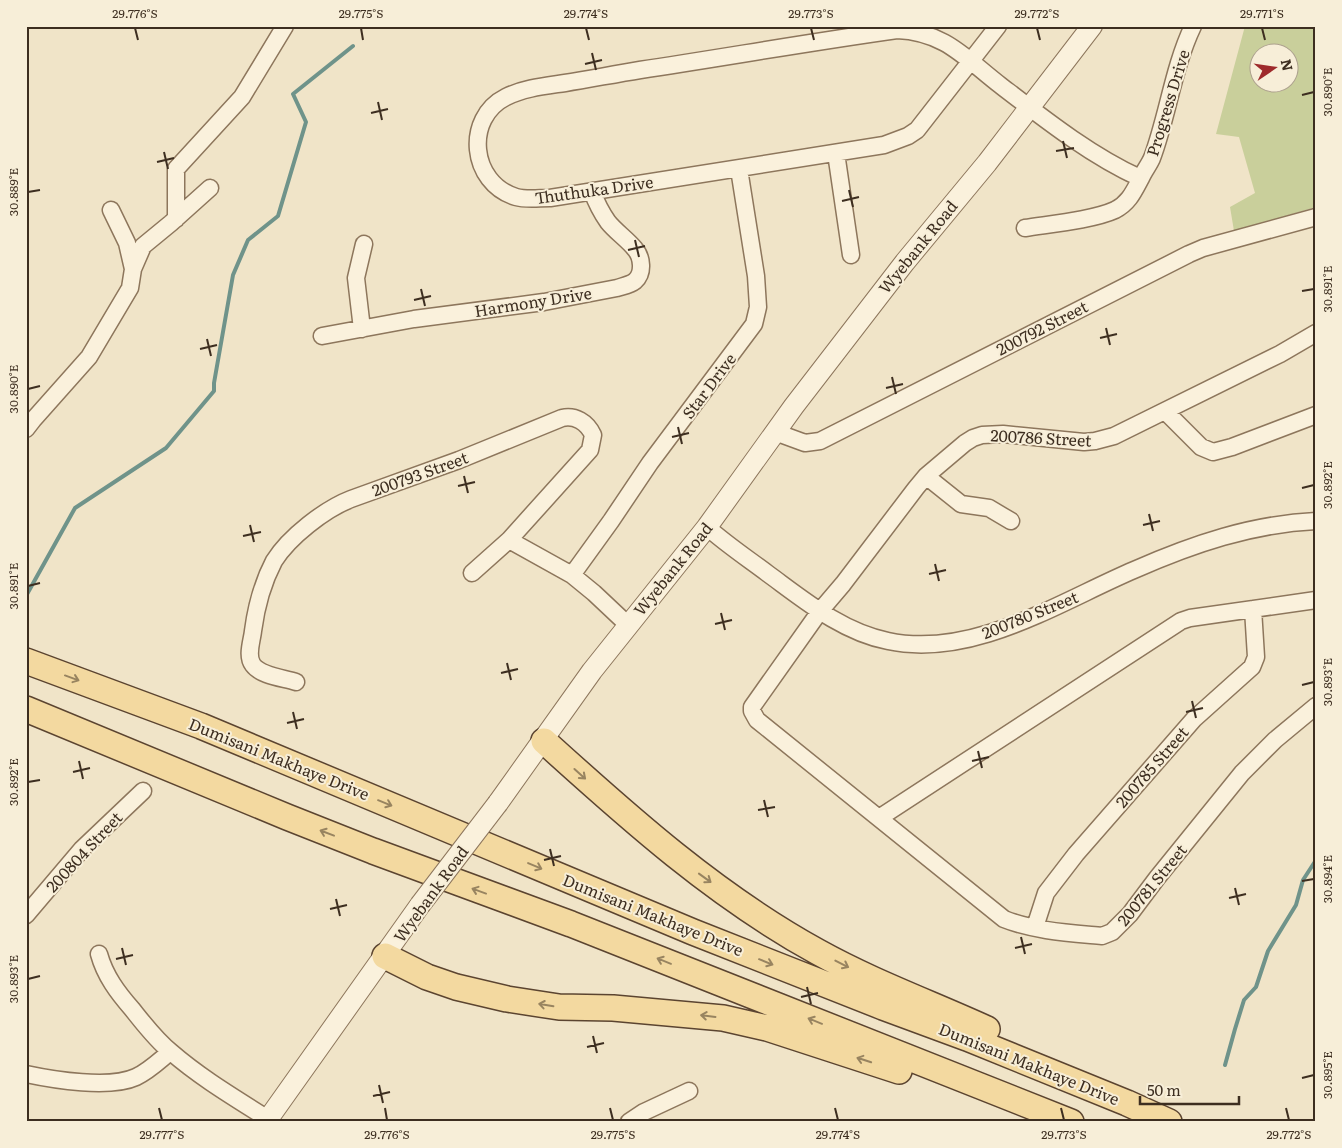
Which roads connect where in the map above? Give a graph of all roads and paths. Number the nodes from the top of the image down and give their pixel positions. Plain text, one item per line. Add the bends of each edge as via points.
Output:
1 (285, 26) edge
2 (998, 26) edge
3 (1092, 26) edge
4 (1193, 26) edge
5 (972, 62) junction
6 (1031, 107) junction
7 (836, 153) junction
8 (739, 169) junction
9 (1140, 178) junction
10 (210, 188) dead end
11 (592, 191) junction
12 (111, 210) dead end
13 (1316, 217) edge
14 (176, 218) junction
15 (1025, 228) dead end
16 (364, 244) dead end
17 (851, 255) dead end
18 (133, 269) junction
19 (362, 329) junction
20 (1316, 333) edge
21 (322, 336) dead end
22 (1165, 411) junction
23 (1316, 416) edge
24 (28, 423) edge
25 (775, 432) junction
26 (926, 476) junction
27 (1316, 520) edge
28 (1011, 521) dead end
29 (707, 527) junction
30 (510, 540) junction
31 (472, 573) dead end
32 (572, 574) junction
33 (1316, 600) edge
34 (1253, 610) junction
35 (820, 611) junction
36 (628, 625) junction
37 (26, 661) edge
38 (296, 682) dead end
39 (1316, 706) edge
40 (26, 709) edge
41 (544, 741) junction
42 (143, 791) dead end
43 (879, 818) junction
44 (26, 915) edge
45 (1035, 927) junction
46 (99, 954) dead end
47 (385, 956) junction
48 (170, 1052) junction
49 (26, 1074) edge
50 (689, 1091) dead end
51 (267, 1120) edge
52 (629, 1122) edge
53 (1061, 1122) edge
54 (1071, 1122) edge
55 (1169, 1122) edge
56 (1188, 1122) edge

1 - 14 street via 242,97 176,169
2 - 5 street
3 - 6 street, Wyebank Road
4 - 9 street, Progress Drive via 1166,118 1151,160
5 - 6 street, Thuthuka Drive
5 - 7 street, Thuthuka Drive via 917,130 884,145
5 - 11 street, Thuthuka Drive via 949,44 932,36 898,30 551,85 517,92 495,104 480,125 477,140 478,157 494,184 516,197 529,199
6 - 9 street, Thuthuka Drive via 1105,160
6 - 25 street, Wyebank Road via 905,262
7 - 8 street, Thuthuka Drive
7 - 17 street
8 - 11 street, Thuthuka Drive
8 - 32 street, Star Drive via 757,284 758,307 754,324
9 - 15 street, Progress Drive via 1125,204 1110,212
10 - 14 street
11 - 19 street, Harmony Drive via 608,222 639,256 640,274 635,280 617,288 544,302
12 - 18 street via 127,243
13 - 25 street, 200792 Street via 1189,254 820,441 805,443
14 - 18 street via 142,246
16 - 19 street via 356,278
18 - 24 street via 130,288 89,357
19 - 21 street, Harmony Drive
20 - 22 street, 200786 Street
22 - 23 street via 1202,447 1213,452
22 - 26 street, 200786 Street via 1114,436 1095,441 982,435 966,443
25 - 29 street, Wyebank Road
26 - 28 street via 961,504 989,508
26 - 35 street, 200786 Street
27 - 35 street, 200780 Street via 1258,527 1199,544 1016,623 957,641 918,644 888,641 844,626
29 - 35 street, 200780 Street
29 - 36 street, Wyebank Road
30 - 31 street, 200793 Street
30 - 32 street
30 - 38 street, 200793 Street via 590,450 593,439 590,430 574,417 551,422 344,502 316,520 286,546 273,563 265,582 250,657 258,669
32 - 36 street
33 - 34 street
34 - 43 street via 1190,618 1172,626
34 - 45 street, 200785 Street via 1256,657 1252,667 1194,719 1076,854 1050,886
35 - 43 street, 200781 Street via 754,702 752,711 763,726
36 - 41 street, Wyebank Road
37 -> 55 main road, Dumisani Makhaye Drive via 201,726 693,932 967,1038
39 - 45 street, 200781 Street via 1242,773 1130,914 1112,932 1102,936
54 -> 40 main road via 580,928 382,855
41 - 47 street, Wyebank Road, bridge
41 -> 56 main road via 684,863 750,911 817,951 887,986 1130,1091
42 - 44 street, 200804 Street via 82,849
43 - 45 street, 200781 Street via 1004,919
46 - 48 street via 102,966 119,992
47 - 51 street, Wyebank Road
53 -> 47 main road via 767,1028 723,1018 613,1008 559,1007 507,999 427,977
48 - 49 street via 135,1078 118,1081 56,1080
48 - 51 street
50 - 52 street

